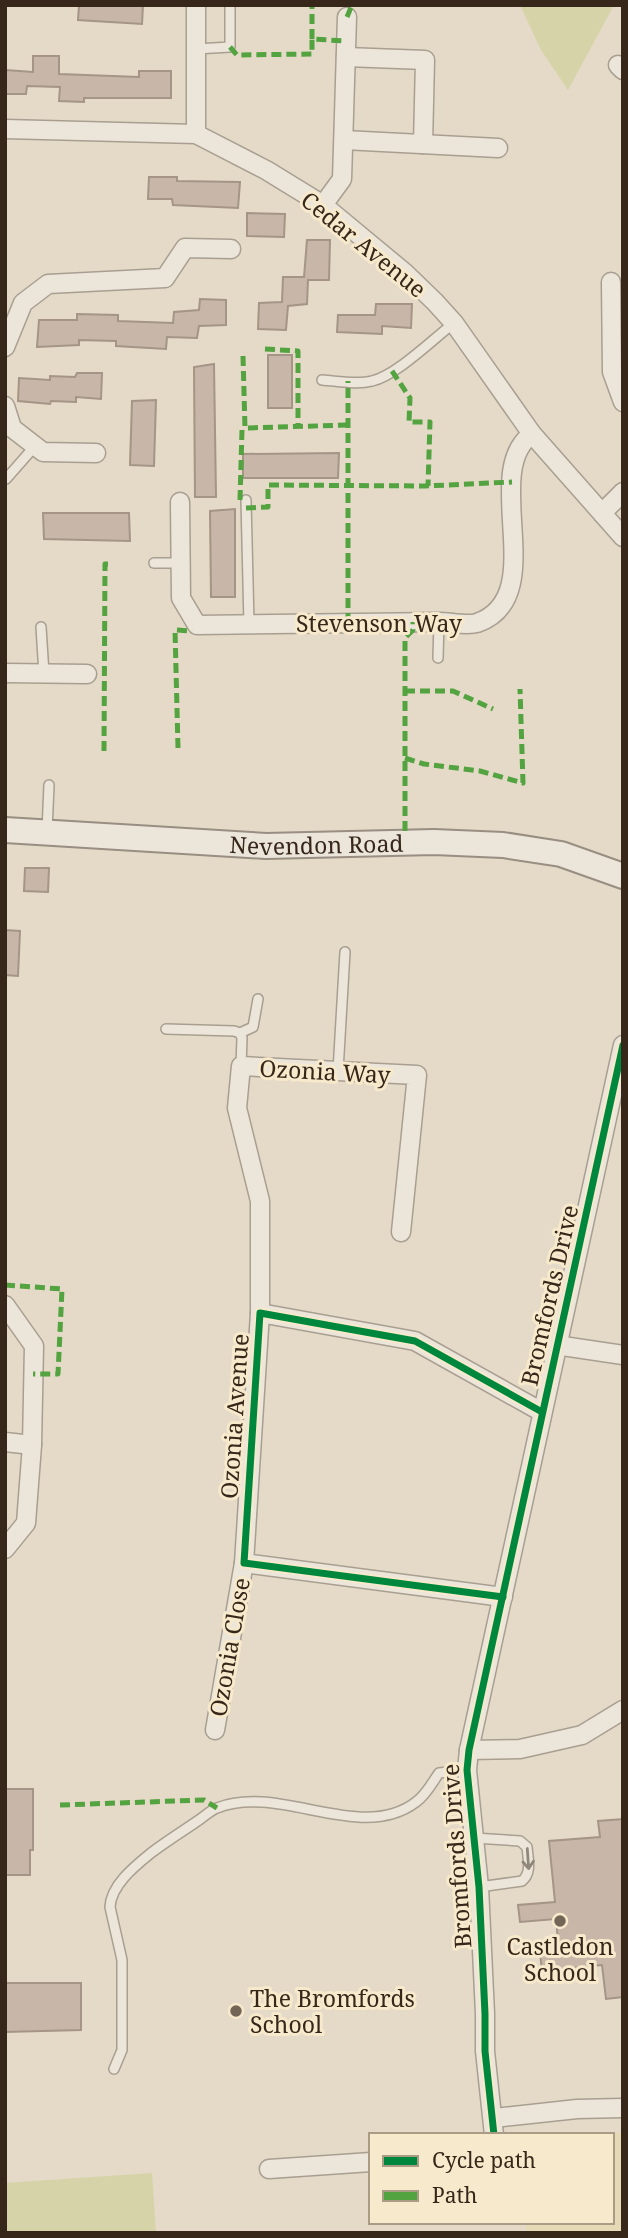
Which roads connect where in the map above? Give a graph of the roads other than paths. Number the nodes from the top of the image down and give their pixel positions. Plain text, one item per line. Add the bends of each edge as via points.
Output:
1 (196, 5) edge
2 (230, 5) edge
3 (347, 17) dead end
4 (196, 48) junction
5 (346, 57) junction
6 (5, 129) edge
7 (196, 134) junction
8 (344, 140) junction
9 (423, 144) junction
10 (498, 148) dead end
11 (323, 205) junction
12 (231, 249) dead end
13 (611, 282) dead end
14 (454, 324) junction
15 (5, 347) edge
16 (322, 380) dead end
17 (623, 402) edge
18 (5, 406) edge
19 (532, 434) junction
20 (35, 446) junction
21 (96, 453) dead end
22 (6, 479) edge
23 (623, 492) edge
24 (246, 500) dead end
25 (180, 502) dead end
26 (601, 513) junction
27 (623, 537) edge
28 (154, 563) dead end
29 (179, 563) junction
30 (439, 622) junction
31 (249, 624) junction
32 (41, 627) dead end
33 (438, 658) dead end
34 (5, 673) edge
35 (44, 674) junction
36 (87, 674) dead end
37 (49, 785) dead end
38 (5, 830) edge
39 (47, 833) junction
40 (623, 876) edge
41 (345, 951) dead end
42 (258, 999) dead end
43 (166, 1030) dead end
44 (240, 1033) junction
45 (623, 1045) edge
46 (241, 1066) junction
47 (338, 1071) junction
48 (401, 1232) dead end
49 (5, 1305) edge
50 (260, 1313) junction
51 (556, 1345) junction
52 (623, 1355) edge
53 (542, 1412) junction
54 (5, 1442) edge
55 (32, 1445) junction
56 (5, 1549) edge
57 (244, 1563) junction
58 (503, 1597) junction
59 (623, 1710) edge
60 (215, 1730) dead end
61 (468, 1750) junction
62 (467, 1770) junction
63 (474, 1838) junction
64 (479, 1887) junction
65 (114, 2069) dead end
66 (623, 2108) edge
67 (494, 2126) edge
68 (369, 2162) edge
69 (269, 2169) dead end

1 - 4 street
2 - 4 lane via 230,47
3 - 5 street
4 - 7 street
5 - 8 street
5 - 9 street via 425,60
6 - 7 street, Cedar Avenue
7 - 11 street, Cedar Avenue
8 - 9 street
8 - 11 street via 342,178
9 - 10 street
11 - 14 street, Cedar Avenue via 405,273
12 - 15 street via 185,248 164,278 48,284 23,303
13 - 17 street via 612,372
14 - 16 lane via 403,364 372,381
14 - 19 street, Cedar Avenue
18 - 20 street via 12,428
19 - 26 street, Cedar Avenue
19 - 30 street, Stevenson Way via 521,442 512,463 513,579 499,609 476,624
20 - 21 street via 43,452
20 - 22 lane
23 - 26 street
24 - 31 lane
25 - 29 street, Stevenson Way
26 - 27 street, Cedar Avenue
28 - 29 lane
29 - 31 street, Stevenson Way via 181,598 197,625
30 - 31 street, Stevenson Way
30 - 33 lane
32 - 35 lane
34 - 35 street
35 - 36 street
37 - 39 lane
38 - 39 street, Nevendon Road
39 - 40 street, Nevendon Road via 266,846 503,845 561,854
41 - 47 lane
42 - 44 lane via 253,1027
43 - 44 lane
44 - 46 lane
45 - 51 street, Bromfords Drive
46 - 47 street, Ozonia Way
46 - 50 street, Ozonia Way via 237,1108 260,1201
47 - 48 street, Ozonia Way via 417,1075
49 - 55 street via 34,1346
50 - 53 street, Ozonia Avenue via 415,1341
50 - 57 street, Ozonia Avenue
51 - 52 street
51 - 53 street, Bromfords Drive
53 - 58 street, Bromfords Drive
54 - 55 street
55 - 56 street via 26,1523
57 - 58 street
57 - 60 street, Ozonia Close
58 - 61 street, Bromfords Drive
59 - 61 street via 582,1735 520,1749
61 - 62 street, Bromfords Drive
62 - 63 street, Bromfords Drive
62 - 65 lane via 439,1773 417,1802 389,1815 359,1817 265,1802 217,1808 144,1859 111,1899 122,1960 122,2049
63 - 64 street, Bromfords Drive
63 -> 64 lane via 520,1841 527,1847 529,1872 522,1881
64 - 67 street, Bromfords Drive via 485,2051
66 - 67 street via 577,2109
68 - 69 street

